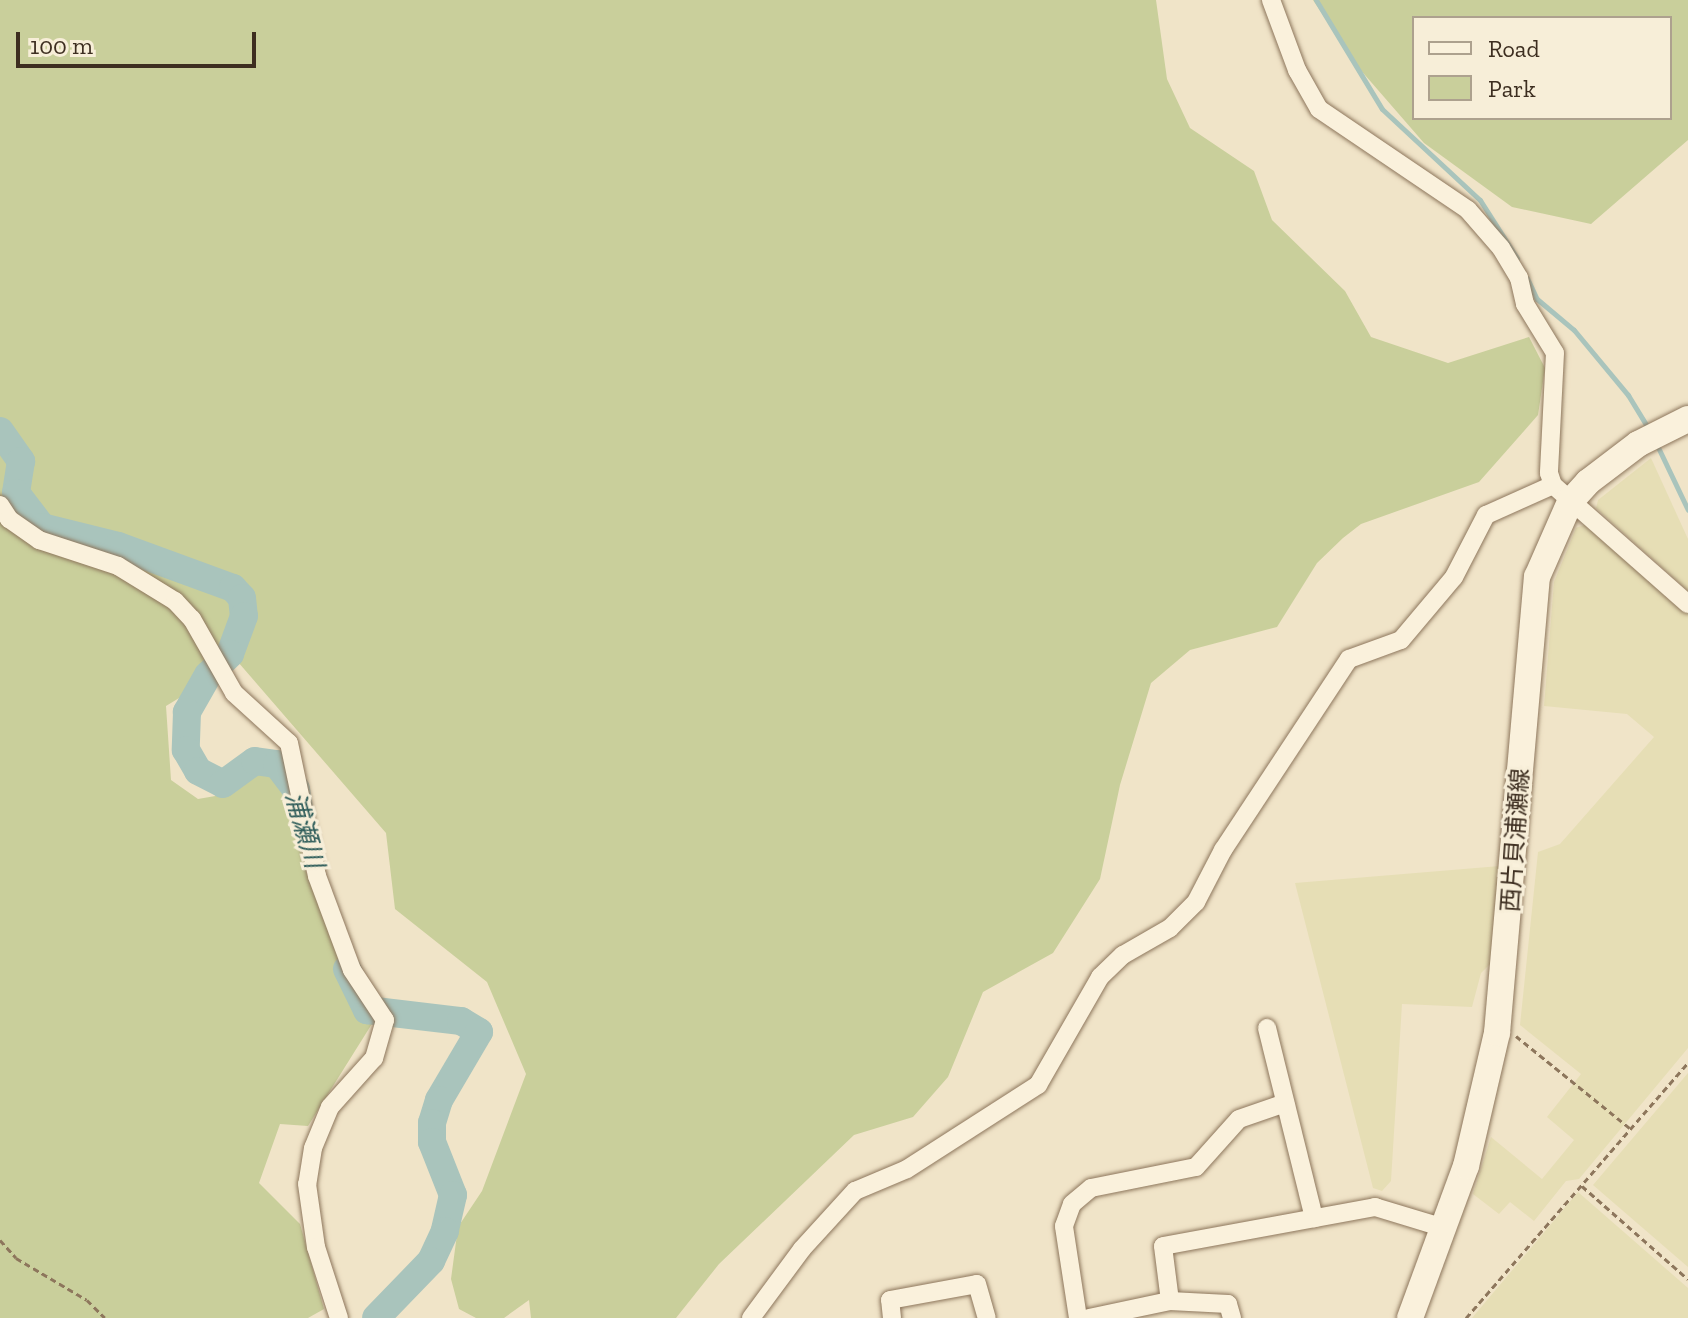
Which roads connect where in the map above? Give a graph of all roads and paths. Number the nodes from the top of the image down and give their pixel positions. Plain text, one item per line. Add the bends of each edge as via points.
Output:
1 (1271, 0) edge
2 (1688, 419) edge
3 (1561, 494) junction
4 (0, 505) edge
5 (1688, 604) edge
6 (1267, 1028) dead end
7 (1497, 1033) junction
8 (1688, 1063) edge
9 (1285, 1103) junction
10 (1631, 1129) junction
11 (1582, 1186) junction
12 (1314, 1218) junction
13 (1444, 1228) junction
14 (0, 1240) edge
15 (1688, 1279) edge
16 (1170, 1301) junction
17 (753, 1317) edge
18 (105, 1318) edge
19 (339, 1318) edge
20 (892, 1318) edge
21 (987, 1318) edge
22 (1078, 1318) edge
23 (1089, 1318) edge
24 (1232, 1318) edge
25 (1410, 1318) edge
26 (1466, 1318) edge

1 - 3 street via 1297,70 1319,109 1468,210 1513,268 1525,304 1555,353 1549,473
2 - 3 main road, 西片貝浦瀬線
3 - 5 street
3 - 7 main road, 西片貝浦瀬線 via 1532,598 1509,946
3 - 17 street via 1486,515 1454,577 1401,640 1349,659 1223,850 1196,902 1170,928 1123,955 1100,977 1038,1085 907,1169 855,1191 802,1249
4 - 19 street via 9,519 39,540 118,566 175,601 192,619 234,693 289,743 317,876 352,970 385,1020 374,1058 330,1107 313,1148 307,1184 316,1247
6 - 9 street
7 - 10 path via 1518,1036
7 - 13 main road, 西片貝浦瀬線 via 1466,1166
8 - 10 path
9 - 12 street
9 - 22 street via 1239,1119 1196,1167 1091,1188 1072,1204 1064,1226
10 - 11 path
11 - 15 path
11 - 26 path
12 - 13 street via 1375,1207
12 - 16 street via 1163,1246
13 - 25 main road, 西片貝浦瀬線
14 - 18 path via 16,1258 87,1300
16 - 23 street
16 - 24 street via 1228,1304
20 - 21 street via 890,1300 977,1284

